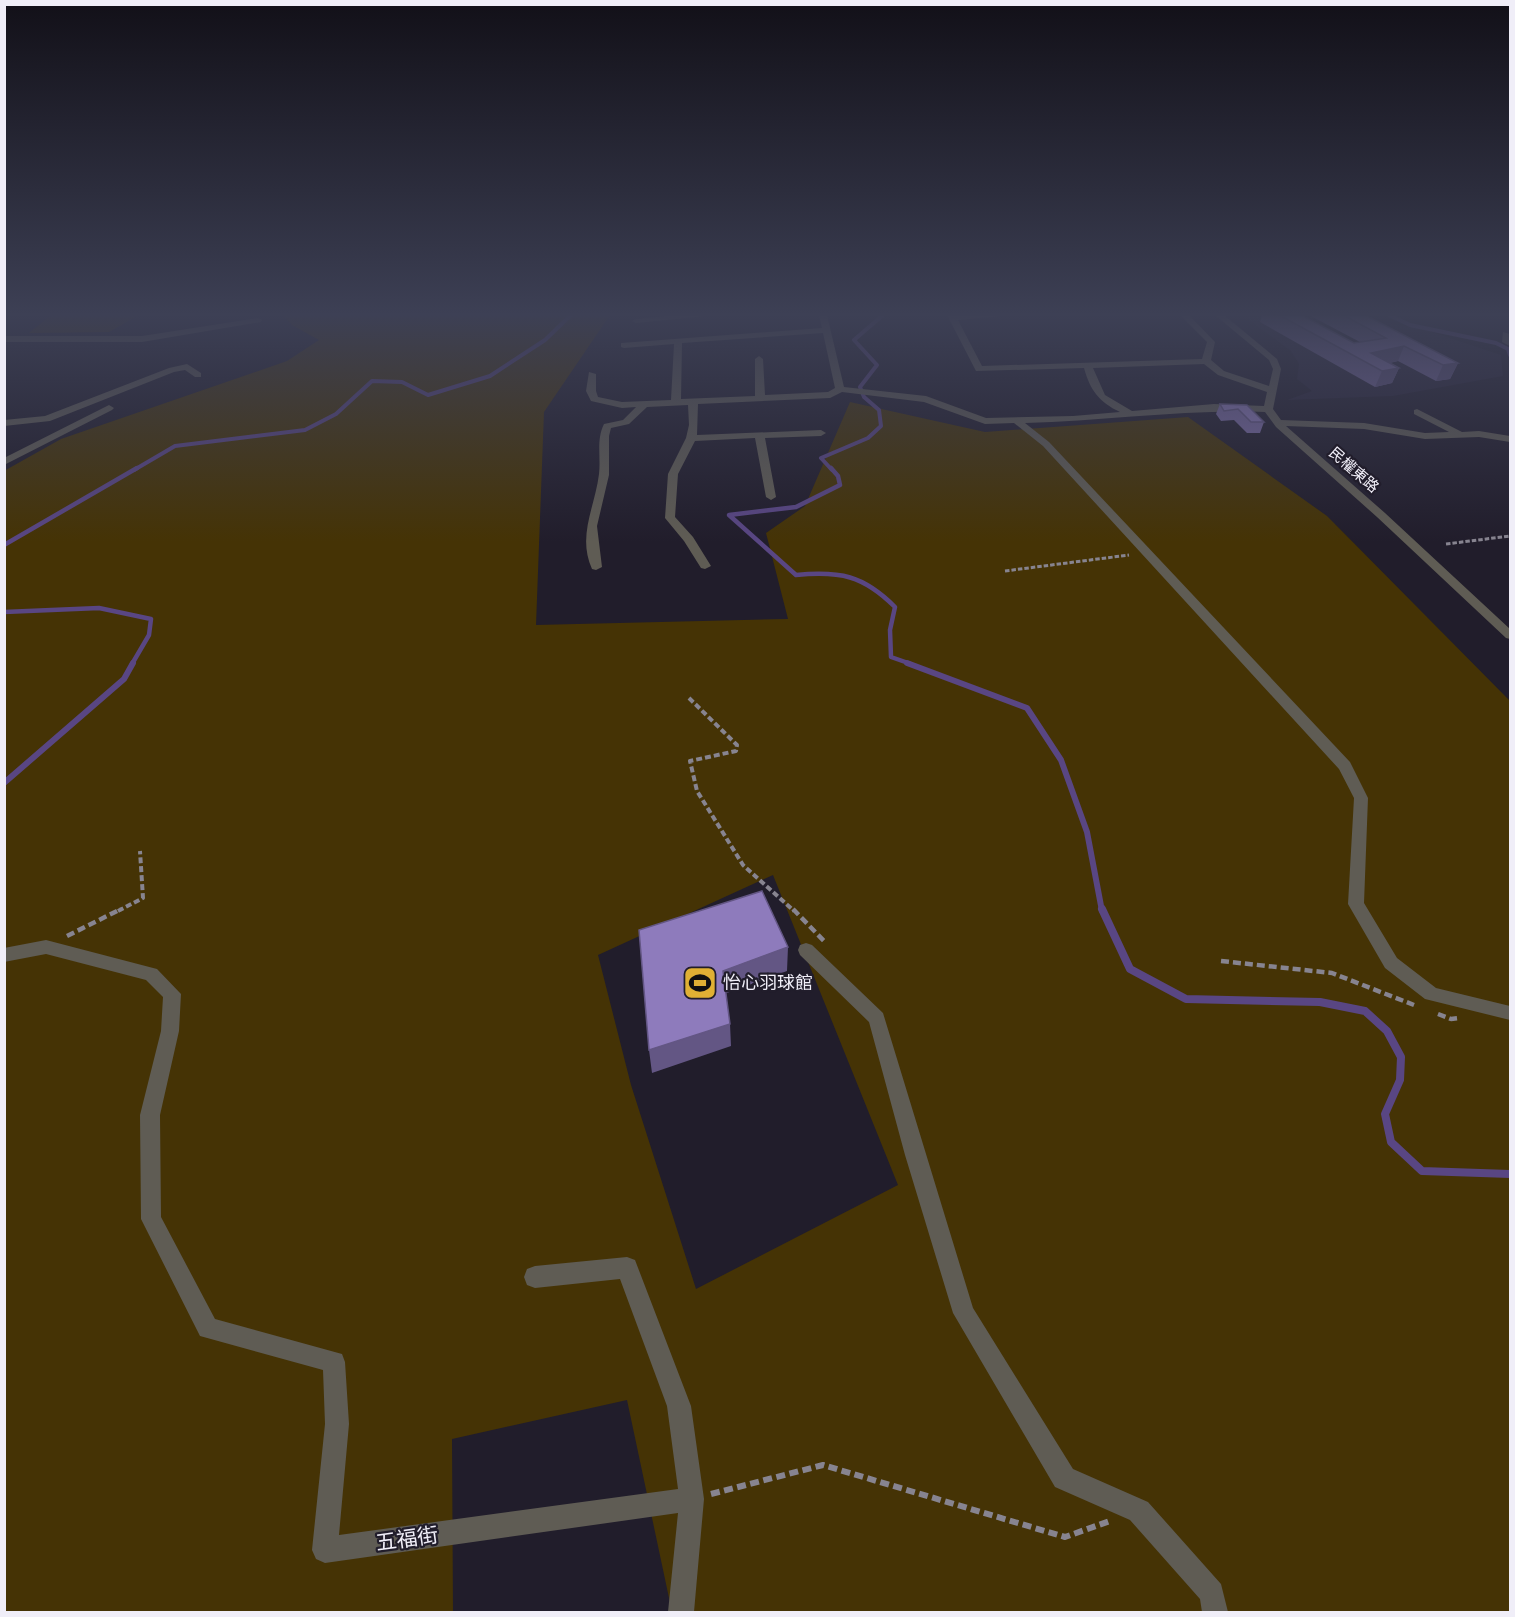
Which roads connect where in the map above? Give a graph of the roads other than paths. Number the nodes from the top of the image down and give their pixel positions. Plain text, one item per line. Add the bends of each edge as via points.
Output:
1 (120, 390) edge
2 (591, 390) edge
3 (676, 390) edge
4 (760, 390) edge
5 (838, 390) edge
6 (853, 390) edge
7 (1096, 390) edge
8 (1270, 390) edge
9 (760, 399) junction
10 (693, 402) junction
11 (676, 403) junction
12 (644, 404) junction
13 (109, 408) dead end
14 (1269, 409) junction
15 (1417, 412) dead end
16 (1134, 415) junction
17 (1018, 422) junction
18 (1277, 423) junction
19 (5, 424) edge
20 (821, 433) dead end
21 (1458, 433) junction
22 (760, 436) junction
23 (691, 438) junction
24 (1510, 439) edge
25 (4, 462) edge
26 (771, 498) dead end
27 (705, 566) dead end
28 (596, 567) dead end
29 (1510, 635) edge
30 (806, 950) dead end
31 (4, 955) edge
32 (1510, 1012) edge
33 (535, 1277) dead end
34 (692, 1499) junction
35 (681, 1612) edge
36 (1215, 1612) edge

1 - 19 street via 47,419
2 - 12 street via 594,399 604,403
3 - 11 street
4 - 9 street
5 - 9 street via 830,395
6 - 17 street via 926,399 985,421
7 - 16 street via 1106,402
8 - 14 street
9 - 10 street
10 - 11 street
10 - 23 street
11 - 12 street
12 - 28 street via 626,422 607,426 604,436 604,475 591,526
13 - 25 street
14 - 16 street via 1214,407
14 - 18 street, 民權東路
15 - 21 street
16 - 17 street
17 - 32 street via 1046,444 1345,766 1361,798 1356,904 1391,963 1431,994
18 - 21 street via 1364,426 1425,436
18 - 29 street, 民權東路
20 - 22 street
21 - 24 street
22 - 23 street
22 - 26 street
23 - 27 street via 673,474 670,518
30 - 36 street via 877,1018 964,1314 1064,1478 1139,1511 1212,1593
31 - 34 street, 五福街 via 46,947 151,974 172,994 170,1031 150,1115 151,1219 208,1328 334,1362 337,1424 325,1550
33 - 34 street via 627,1268 679,1406
34 - 35 street

